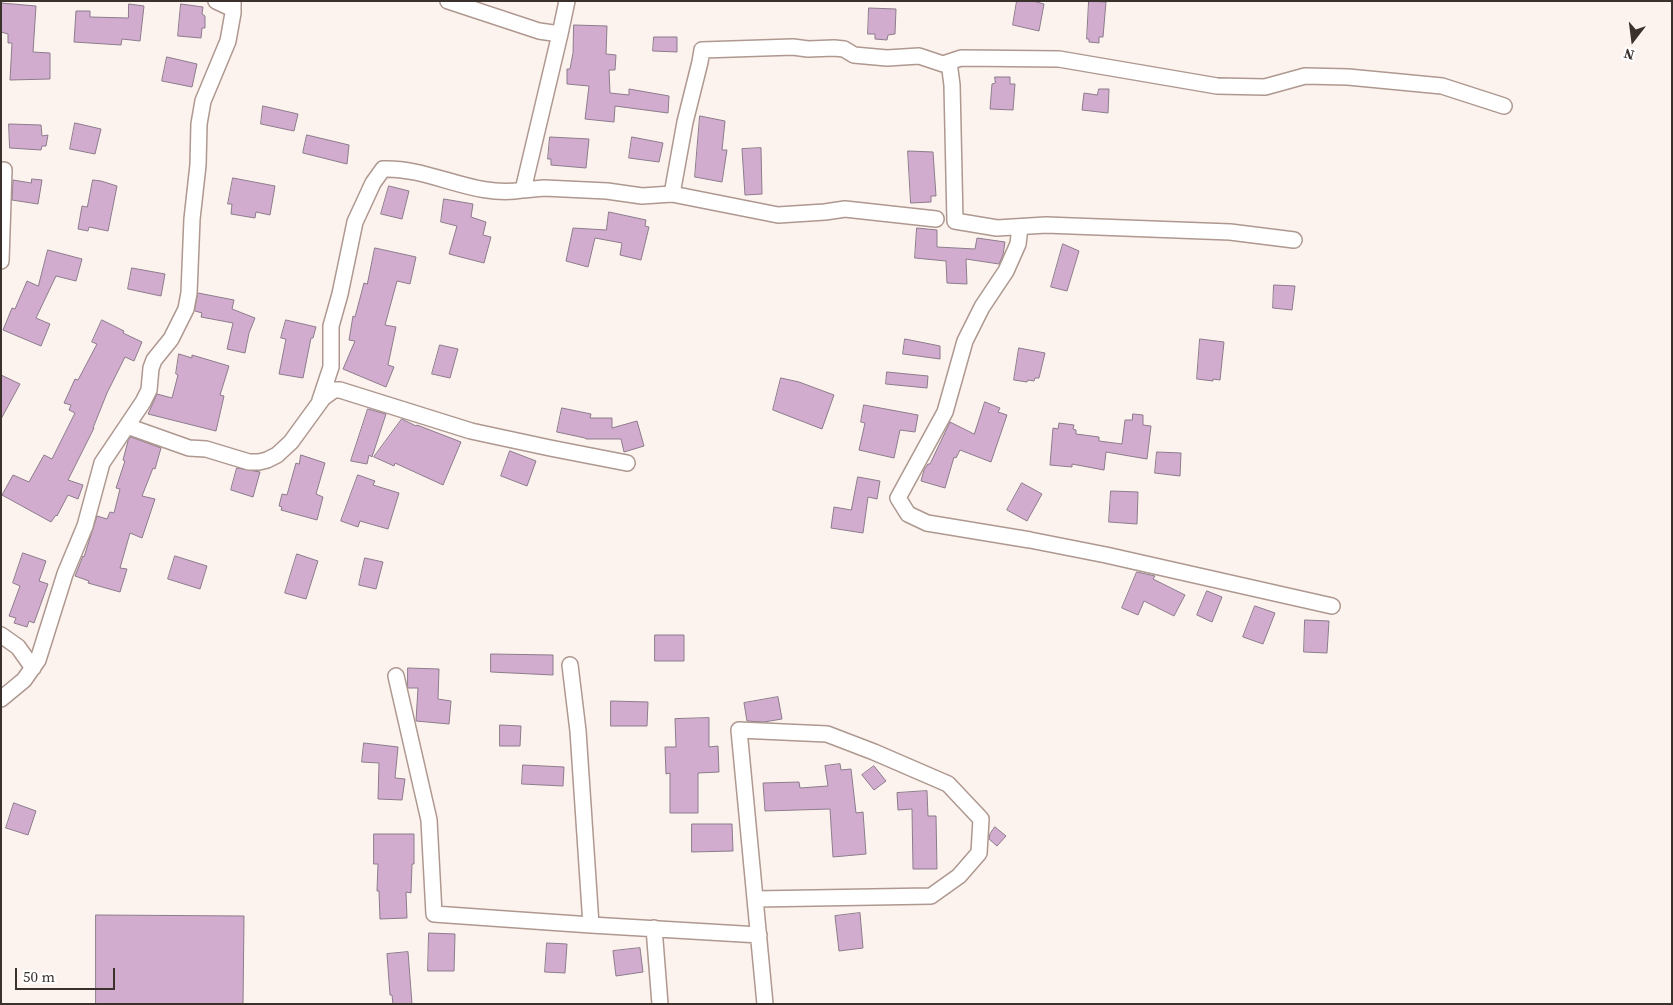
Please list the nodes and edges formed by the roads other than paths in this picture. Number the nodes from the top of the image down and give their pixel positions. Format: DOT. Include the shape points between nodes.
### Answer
graph roads {
  1 [pos="216,1"];
  2 [pos="448,1"];
  3 [pos="567,1"];
  4 [pos="233,5"];
  5 [pos="560,34"];
  6 [pos="949,62"];
  7 [pos="1504,106"];
  8 [pos="4,170"];
  9 [pos="523,190"];
  10 [pos="672,194"];
  11 [pos="936,219"];
  12 [pos="1020,226"];
  13 [pos="1294,240"];
  14 [pos="1,261"];
  15 [pos="318,406"];
  16 [pos="128,426"];
  17 [pos="627,463"];
  18 [pos="1332,606"];
  19 [pos="1,635"];
  20 [pos="570,665"];
  21 [pos="33,668"];
  22 [pos="396,676"];
  23 [pos="1,699"];
  24 [pos="756,899"];
  25 [pos="591,925"];
  26 [pos="654,928"];
  27 [pos="759,935"];
  28 [pos="660,1004"];
  29 [pos="765,1004"];
  1 -- 4 [label="street"];
  2 -- 5 [label="street" via="539,31"];
  3 -- 5 [label="street"];
  4 -- 16 [label="street" via="228,41 203,101 186,309 171,339 154,360 149,390"];
  5 -- 9 [label="street"];
  6 -- 7 [label="street" via="961,58 1059,59 1217,86 1265,87 1305,76 1348,77 1442,86"];
  6 -- 10 [label="street" via="943,64 919,56 886,58 854,55 834,48 702,50"];
  6 -- 12 [label="street" via="955,221 997,228"];
  8 -- 14 [label="street"];
  9 -- 10 [label="street" via="607,191 642,196"];
  9 -- 15 [label="street" via="486,190 400,168 383,169 372,183 355,222 330,326 331,367"];
  10 -- 11 [label="street" via="778,215 845,209"];
  12 -- 13 [label="street" via="1230,232"];
  12 -- 18 [label="street" via="1018,244 1006,271 982,307 965,341 945,412 898,498 908,514 927,524 1106,555"];
  15 -- 16 [label="street" via="292,442 277,455 259,462 189,448"];
  15 -- 17 [label="street" via="329,392 340,390 472,431"];
  16 -- 21 [label="street" via="102,463 85,526"];
  19 -- 21 [label="street" via="18,647"];
  20 -- 25 [label="street" via="578,731"];
  21 -- 23 [label="street"];
  22 -- 25 [label="street" via="429,820 434,914"];
  24 -- 24 [label="street" via="931,896 959,876 979,853 981,818 948,784 827,734 739,730"];
  24 -- 27 [label="street"];
  25 -- 26 [label="street"];
  26 -- 27 [label="street"];
  26 -- 28 [label="street"];
  27 -- 29 [label="street"];
}
